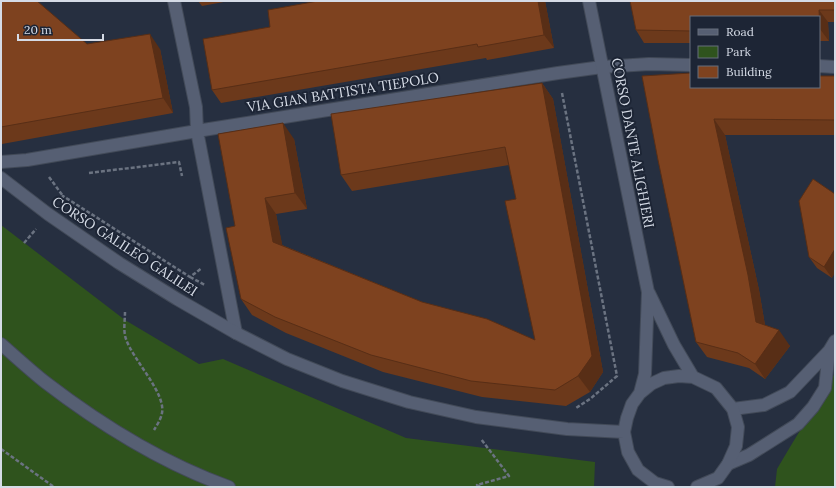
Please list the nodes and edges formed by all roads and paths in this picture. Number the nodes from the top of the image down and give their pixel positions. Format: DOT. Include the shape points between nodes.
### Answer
graph roads {
  1 [pos="174,1"];
  2 [pos="589,1"];
  3 [pos="690,65"];
  4 [pos="820,66"];
  5 [pos="602,67"];
  6 [pos="835,67"];
  7 [pos="558,73"];
  8 [pos="197,131"];
  9 [pos="1,162"];
  10 [pos="87,173"];
  11 [pos="56,176"];
  12 [pos="183,177"];
  13 [pos="1,178"];
  14 [pos="63,196"];
  15 [pos="48,214"];
  16 [pos="24,243"];
  17 [pos="203,268"];
  18 [pos="190,277"];
  19 [pos="648,292"];
  20 [pos="229,297"];
  21 [pos="125,312"];
  22 [pos="236,333"];
  23 [pos="1,344"];
  24 [pos="832,346"];
  25 [pos="693,377"];
  26 [pos="640,393"];
  27 [pos="733,409"];
  28 [pos="567,429"];
  29 [pos="153,431"];
  30 [pos="624,432"];
  31 [pos="481,439"];
  32 [pos="1,450"];
  33 [pos="728,464"];
  34 [pos="717,483"];
  35 [pos="655,485"];
  36 [pos="54,487"];
  37 [pos="229,487"];
  38 [pos="480,487"];
  39 [pos="668,487"];
  40 [pos="697,487"];
  1 -- 8 [label="street" via="196,107"];
  2 -- 5 [label="street, CORSO DANTE ALIGHIERI"];
  3 -- 5 [label="street, VIA GIAN BATTISTA TIEPOLO"];
  4 -- 6 [label="street"];
  5 -- 7 [label="street, VIA GIAN BATTISTA TIEPOLO"];
  5 -- 19 [label="street, CORSO DANTE ALIGHIERI"];
  7 -- 8 [label="street, VIA GIAN BATTISTA TIEPOLO"];
  7 -- 28 [label="path" via="617,376 577,408 568,408"];
  8 -- 9 [label="street, VIA GIAN BATTISTA TIEPOLO" via="27,160"];
  8 -- 20 [label="street"];
  10 -- 12 [label="path" via="179,162"];
  11 -- 14 [label="path" via="49,177"];
  13 -- 15 [label="street, CORSO GALILEO GALILEI"];
  14 -- 15 [label="path"];
  14 -- 18 [label="path"];
  15 -- 16 [label="path"];
  15 -- 22 [label="street, CORSO GALILEO GALILEI" via="119,263"];
  17 -- 18 [label="path"];
  18 -- 20 [label="path"];
  19 -- 25 [label="street, CORSO DANTE ALIGHIERI"];
  19 -- 26 [label="street, CORSO DANTE ALIGHIERI" via="645,374"];
  20 -- 22 [label="street"];
  21 -- 29 [label="path" via="127,342 154,385 162,407 162,414"];
  22 -- 28 [label="street, CORSO GALILEO GALILEI" via="287,359 342,382 409,402 476,417"];
  23 -- 37 [label="street" via="44,381 94,418 145,449"];
  24 -- 27 [label="street" via="790,392 764,405"];
  24 -- 33 [label="street" via="825,388 813,407 798,424 749,456"];
  25 -- 26 [label="street" via="664,378"];
  25 -- 27 [label="street" via="716,388"];
  26 -- 30 [label="street" via="626,418"];
  27 -- 33 [label="street" via="738,427 736,446"];
  28 -- 30 [label="street, CORSO GALILEO GALILEI"];
  30 -- 35 [label="street" via="628,452 638,470"];
  31 -- 38 [label="path" via="509,476 477,485"];
  32 -- 36 [label="path"];
  33 -- 34 [label="street"];
  34 -- 40 [label="street"];
  35 -- 39 [label="street"];
}
